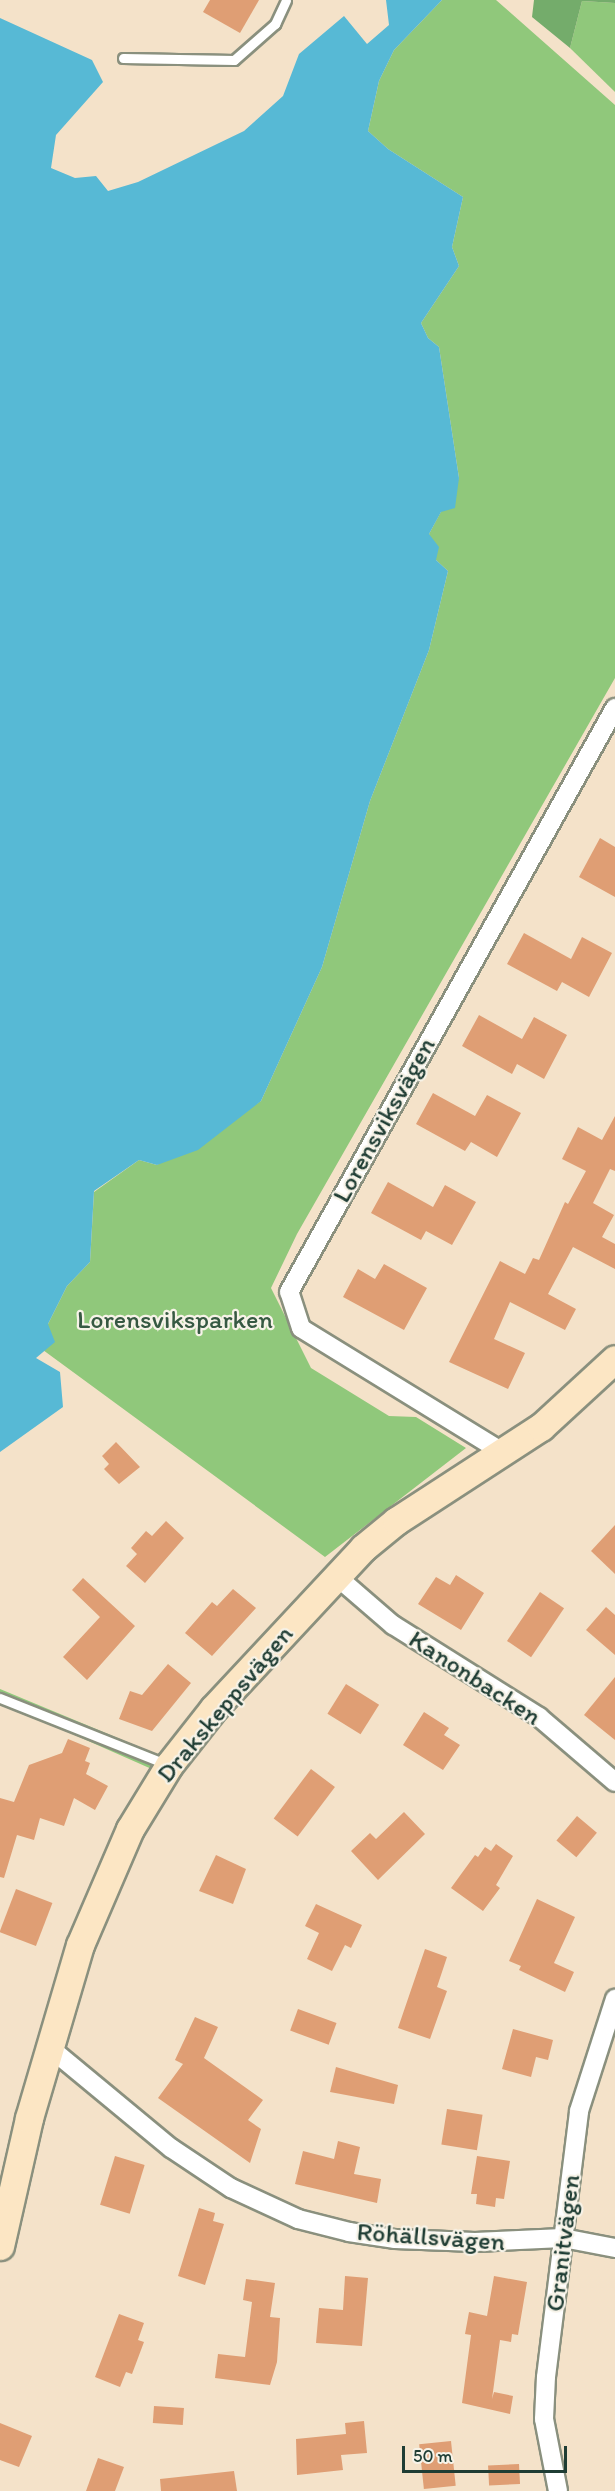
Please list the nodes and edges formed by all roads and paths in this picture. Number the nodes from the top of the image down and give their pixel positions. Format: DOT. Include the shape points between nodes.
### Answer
graph roads {
  1 [pos="286,0"];
  2 [pos="123,58"];
  3 [pos="615,708"];
  4 [pos="615,1359"];
  5 [pos="504,1453"];
  6 [pos="335,1575"];
  7 [pos="0,1698"];
  8 [pos="169,1765"];
  9 [pos="615,1782"];
  10 [pos="615,1999"];
  11 [pos="50,2048"];
  12 [pos="563,2238"];
  13 [pos="0,2246"];
  14 [pos="615,2248"];
  15 [pos="558,2491"];
  1 -- 2 [label="lane" via="275,24 234,60"];
  3 -- 5 [label="street, Lorensviksvägen" via="289,1292 301,1328"];
  4 -- 5 [label="street, Drakskeppsvägen" via="576,1398"];
  5 -- 6 [label="street, Drakskeppsvägen" via="396,1521"];
  6 -- 8 [label="street, Drakskeppsvägen" via="213,1709"];
  6 -- 9 [label="street, Kanonbacken" via="393,1625 539,1717"];
  7 -- 8 [label="lane"];
  8 -- 11 [label="street, Drakskeppsvägen" via="130,1829 105,1881 62,1999"];
  10 -- 12 [label="street, Granitvägen" via="579,2111"];
  11 -- 12 [label="street, Röhällsvägen" via="187,2159 231,2188 298,2219 395,2239 475,2242"];
  11 -- 13 [label="street, Drakskeppsvägen" via="29,2118"];
  12 -- 14 [label="street, Röhällsvägen"];
  12 -- 15 [label="street, Granitvägen" via="544,2419"];
}
